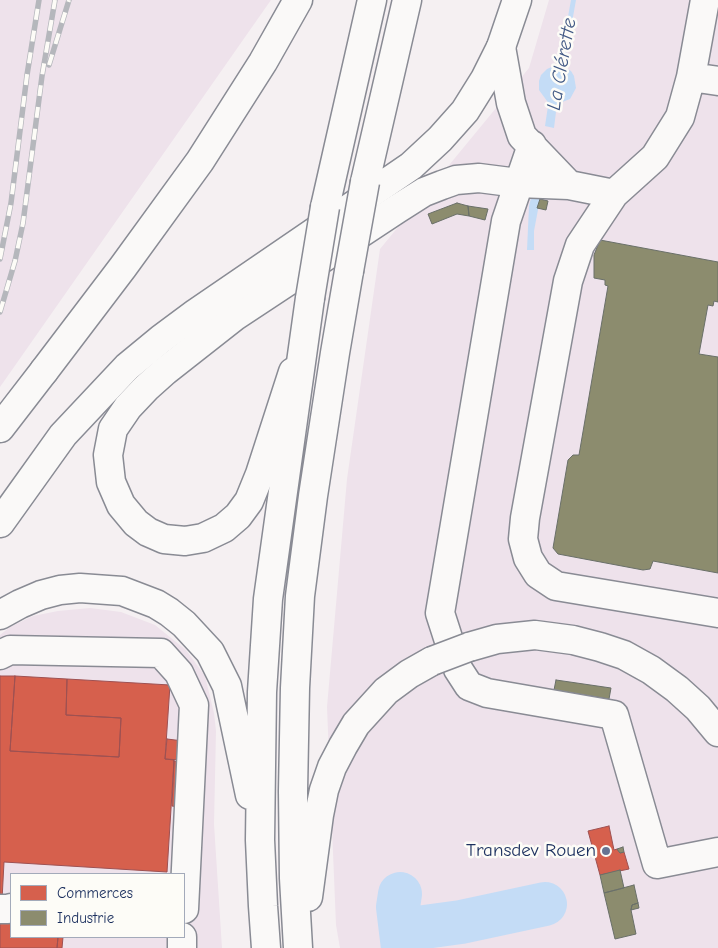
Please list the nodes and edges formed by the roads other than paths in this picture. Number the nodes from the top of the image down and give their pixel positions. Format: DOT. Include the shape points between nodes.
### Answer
graph roads {
  1 [pos="298,0"];
  2 [pos="372,0"];
  3 [pos="407,0"];
  4 [pos="518,0"];
  5 [pos="705,0"];
  6 [pos="501,47"];
  7 [pos="691,77"];
  8 [pos="718,81"];
  9 [pos="532,145"];
  10 [pos="518,183"];
  11 [pos="569,185"];
  12 [pos="614,194"];
  13 [pos="303,342"];
  14 [pos="0,428"];
  15 [pos="0,523"];
  16 [pos="718,613"];
  17 [pos="0,615"];
  18 [pos="0,655"];
  19 [pos="718,732"];
  20 [pos="260,840"];
  21 [pos="718,852"];
  22 [pos="185,889"];
  23 [pos="266,948"];
  24 [pos="299,948"];
  1 -- 14 [label="main road" via="200,161"];
  2 -- 13 [label="main road, bridge" via="325,207"];
  3 -- 24 [label="main road, bridge" via="349,271 300,596 293,791"];
  4 -- 6 [label="main road"];
  5 -- 7 [label="main road"];
  6 -- 9 [label="main road" via="511,103 522,136"];
  6 -- 15 [label="main road" via="465,111 411,166 196,313 128,367 63,435"];
  7 -- 8 [label="main road"];
  7 -- 12 [label="main road" via="680,118 655,157"];
  9 -- 10 [label="main road"];
  9 -- 11 [label="main road"];
  10 -- 11 [label="main road"];
  10 -- 13 [label="main road" via="479,178 456,180 424,192 235,316 146,388 114,429 108,455 111,482 121,506 136,523 164,539 186,541 203,538 224,528 238,516 250,501"];
  10 -- 21 [label="main road" via="506,221 440,613 447,640 458,669 469,686 487,693 614,715 657,864"];
  11 -- 12 [label="main road"];
  12 -- 16 [label="main road" via="580,245 568,281 525,518 523,539 526,552 538,574 556,586"];
  13 -- 20 [label="main road" via="268,599 262,692"];
  17 -- 20 [label="main road" via="41,595 80,588 122,591 162,608 184,624 210,652 227,686"];
  18 -- 22 [label="main road" via="10,650 160,653 179,673 194,705"];
  19 -- 24 [label="main road, bridge" via="698,708 651,670 624,655 573,640 536,635 497,639 432,661 394,686 369,708 356,724 332,767 319,815"];
  20 -- 23 [label="main road"];
}
